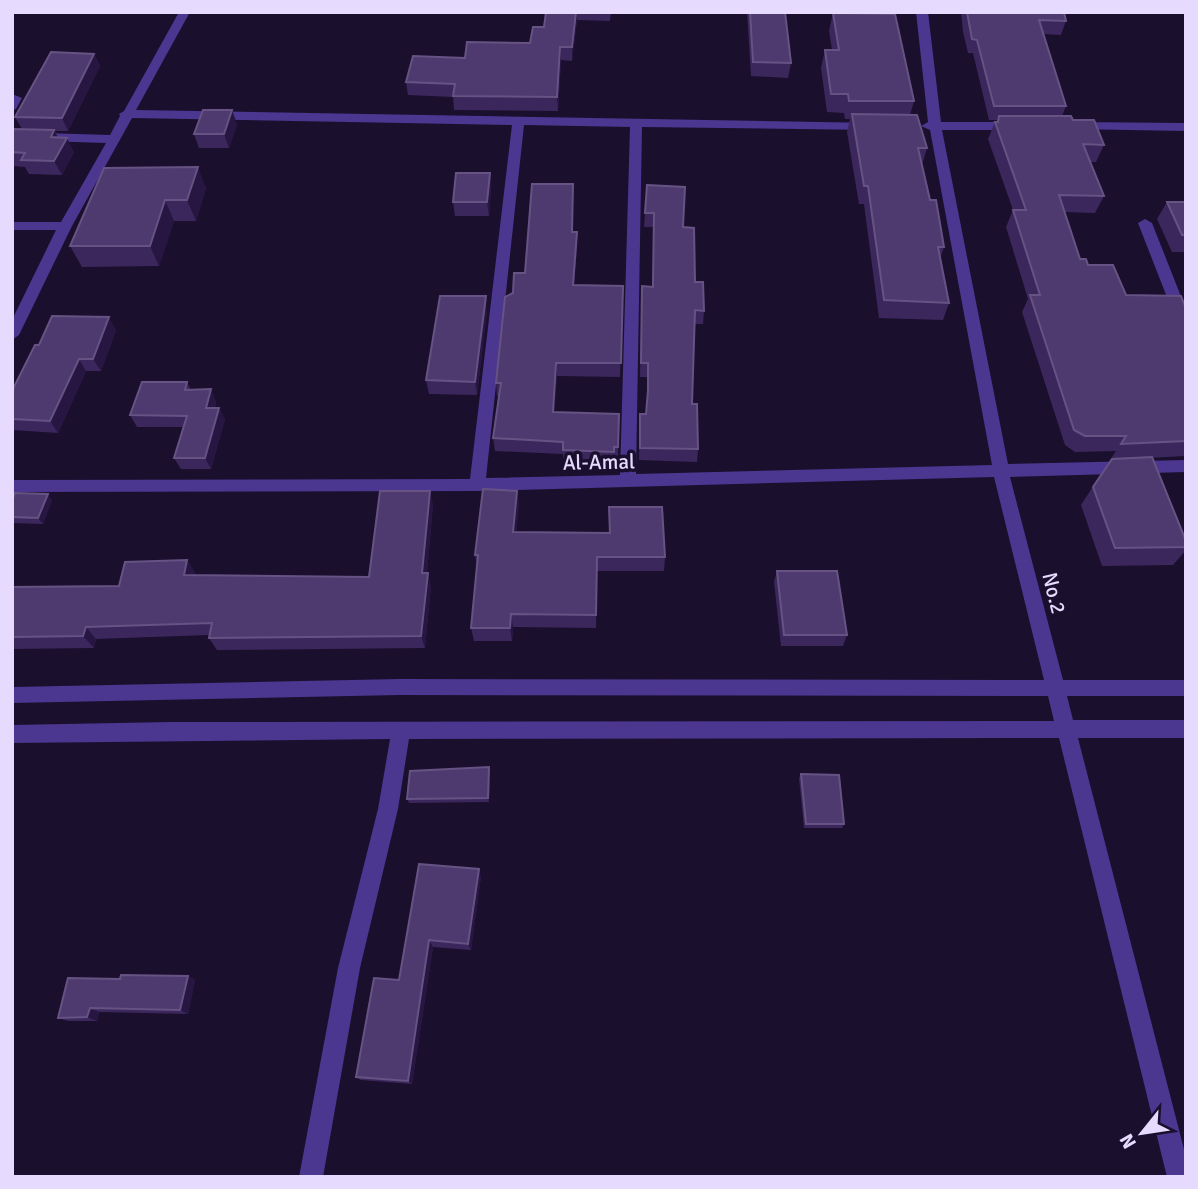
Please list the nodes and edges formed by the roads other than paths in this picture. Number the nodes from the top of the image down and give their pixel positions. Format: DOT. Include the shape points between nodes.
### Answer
graph roads {
  1 [pos="185,12"];
  2 [pos="922,12"];
  3 [pos="12,98"];
  4 [pos="12,106"];
  5 [pos="125,114"];
  6 [pos="518,122"];
  7 [pos="636,125"];
  8 [pos="881,126"];
  9 [pos="908,126"];
  10 [pos="935,126"];
  11 [pos="1031,126"];
  12 [pos="1058,126"];
  13 [pos="1186,127"];
  14 [pos="12,136"];
  15 [pos="112,139"];
  16 [pos="1145,223"];
  17 [pos="12,226"];
  18 [pos="65,226"];
  19 [pos="1186,328"];
  20 [pos="12,335"];
  21 [pos="1186,466"];
  22 [pos="1001,472"];
  23 [pos="628,482"];
  24 [pos="477,485"];
  25 [pos="12,486"];
  26 [pos="1053,687"];
  27 [pos="1186,688"];
  28 [pos="12,695"];
  29 [pos="1186,729"];
  30 [pos="1066,730"];
  31 [pos="401,732"];
  32 [pos="12,734"];
  33 [pos="311,1177"];
  34 [pos="1180,1177"];
  1 -- 5 [label="street"];
  2 -- 10 [label="street, No.2"];
  3 -- 4 [label="street" via="16,98"];
  5 -- 6 [label="street"];
  5 -- 15 [label="street"];
  6 -- 7 [label="street"];
  6 -- 24 [label="street"];
  7 -- 8 [label="street"];
  7 -- 23 [label="street"];
  9 -- 10 [label="street"];
  10 -- 11 [label="street"];
  10 -- 22 [label="street, No.2"];
  12 -- 13 [label="street"];
  14 -- 15 [label="street"];
  15 -- 18 [label="street"];
  16 -- 19 [label="street"];
  17 -- 18 [label="street"];
  18 -- 20 [label="street"];
  21 -- 22 [label="street, Al-Amal"];
  22 -- 23 [label="street, Al-Amal"];
  22 -- 26 [label="street, No.2"];
  23 -- 24 [label="street, Al-Amal"];
  24 -- 25 [label="street, Al-Amal"];
  26 -- 27 [label="street"];
  26 -- 28 [label="street" via="399,687"];
  26 -- 30 [label="street, No.2"];
  29 -- 30 [label="street"];
  30 -- 31 [label="street"];
  30 -- 34 [label="street, No.2"];
  31 -- 32 [label="street"];
  31 -- 33 [label="street" via="388,809 349,968"];
}
